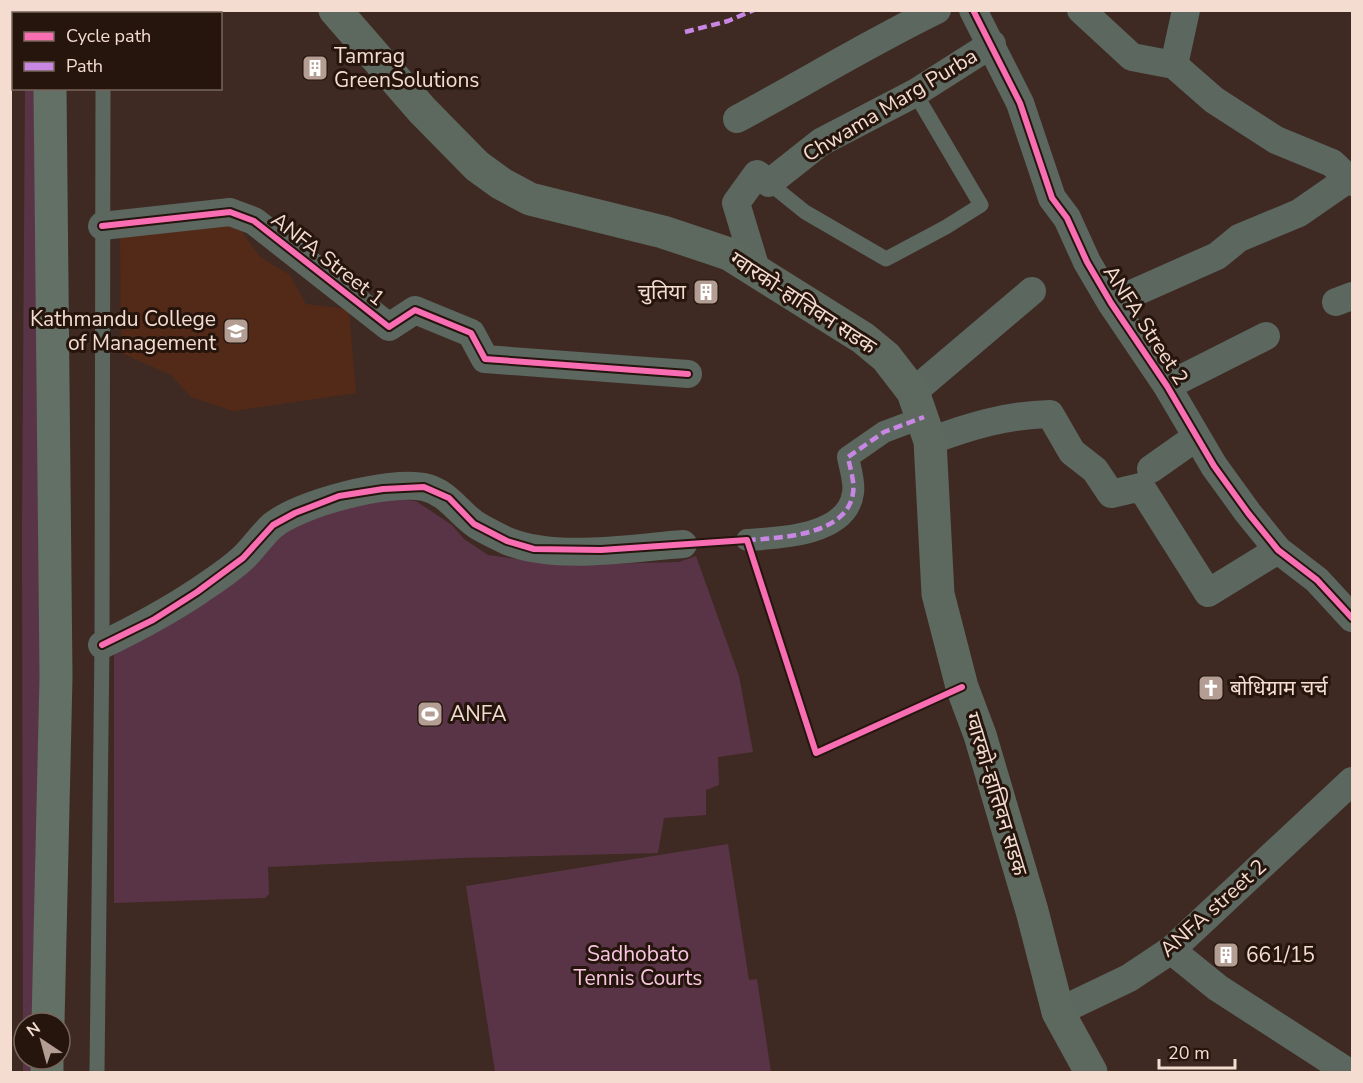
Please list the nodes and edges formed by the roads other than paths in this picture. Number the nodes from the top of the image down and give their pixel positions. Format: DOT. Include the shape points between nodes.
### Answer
graph roads {
  1 [pos="335,10"];
  2 [pos="937,10"];
  3 [pos="973,10"];
  4 [pos="1081,10"];
  5 [pos="1186,10"];
  6 [pos="992,44"];
  7 [pos="1174,65"];
  8 [pos="50,90"];
  9 [pos="103,90"];
  10 [pos="915,93"];
  11 [pos="737,119"];
  12 [pos="1350,181"];
  13 [pos="769,183"];
  14 [pos="102,226"];
  15 [pos="756,269"];
  16 [pos="1032,291"];
  17 [pos="1111,303"];
  18 [pos="1266,336"];
  19 [pos="688,374"];
  20 [pos="1167,386"];
  21 [pos="922,417"];
  22 [pos="1195,438"];
  23 [pos="1152,469"];
  24 [pos="747,540"];
  25 [pos="683,544"];
  26 [pos="1278,550"];
  27 [pos="1353,618"];
  28 [pos="102,645"];
  29 [pos="1353,781"];
  30 [pos="1172,950"];
  31 [pos="48,1011"];
  32 [pos="1058,1012"];
  33 [pos="97,1072"];
  34 [pos="1091,1072"];
  35 [pos="1348,1072"];
  1 -- 15 [label="main road, ग्वारको-हात्तिवन सडक" via="422,110 477,166 502,184 549,205 699,243"];
  2 -- 11 [label="street" via="881,37"];
  3 -- 6 [label="street, ANFA Street 2"];
  4 -- 7 [label="street" via="1132,57"];
  5 -- 7 [label="street"];
  6 -- 10 [label="street, Chwama Marg Purba"];
  6 -- 17 [label="street, ANFA Street 2" via="1020,103 1052,198 1067,218"];
  7 -- 12 [label="street" via="1214,100 1276,140 1332,163"];
  8 -- 31 [label="main road" via="56,677"];
  9 -- 14 [label="lane"];
  10 -- 13 [label="street, Chwama Marg Purba" via="820,142"];
  10 -- 13 [label="lane" via="981,205 946,227 886,258 805,212"];
  12 -- 17 [label="street" via="1299,213 1239,238 1216,256"];
  13 -- 15 [label="street" via="757,174 736,203"];
  14 -- 19 [label="street, ANFA Street 1" via="230,212 254,221 389,327 415,310 471,333 485,359"];
  14 -- 28 [label="lane"];
  15 -- 21 [label="main road, ग्वारको-हात्तिवन सडक" via="886,357"];
  16 -- 21 [label="street"];
  17 -- 20 [label="street, ANFA Street 2"];
  18 -- 20 [label="street"];
  20 -- 22 [label="street, ANFA Street 2"];
  21 -- 24 [label="street" via="884,432 848,457 854,493 849,506 824,530"];
  21 -- 26 [label="street" via="973,425 1016,415 1050,414 1072,452 1095,470 1110,494 1141,487 1208,593"];
  21 -- 32 [label="main road, ग्वारको-हात्तिवन सडक" via="938,594"];
  22 -- 23 [label="street"];
  22 -- 26 [label="street, ANFA Street 2"];
  25 -- 28 [label="street" via="601,550 534,549 474,524 450,498 424,487 350,494 273,525 243,558 197,592 153,620"];
  26 -- 27 [label="street, ANFA Street 2" via="1317,580"];
  28 -- 33 [label="lane"];
  29 -- 30 [label="street, ANFA street 2"];
  30 -- 32 [label="street, ANFA street 2" via="1129,978"];
  30 -- 35 [label="street" via="1218,988"];
  32 -- 34 [label="main road, ग्वारको-हात्तिवन सडक"];
}
